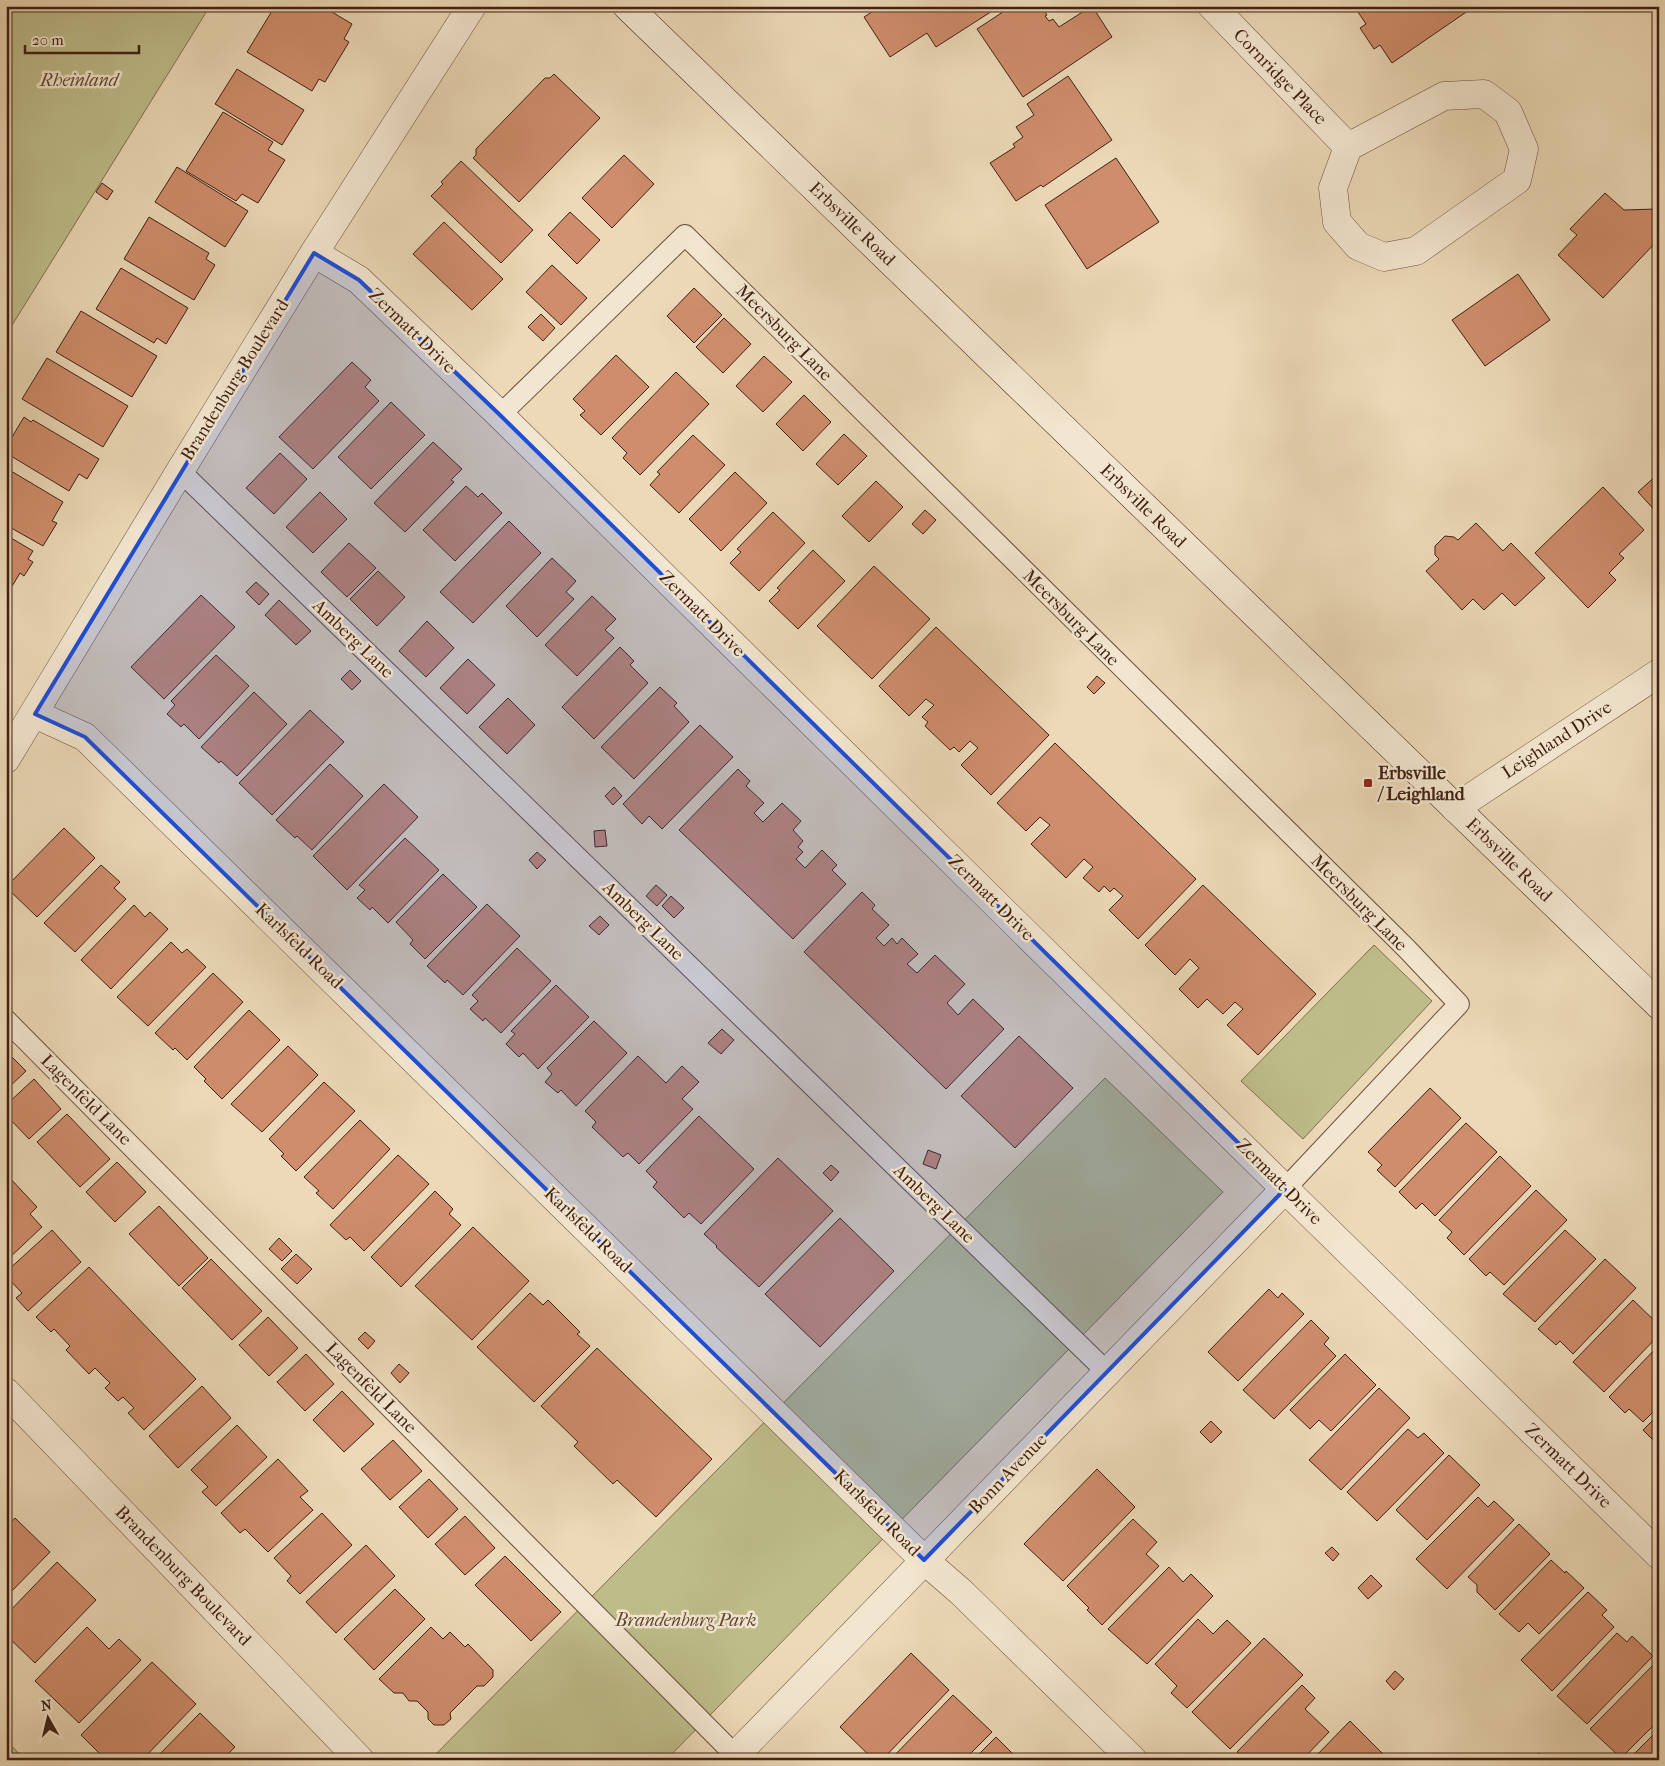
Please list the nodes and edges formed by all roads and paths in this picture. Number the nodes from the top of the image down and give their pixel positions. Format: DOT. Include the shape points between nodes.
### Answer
graph roads {
  1 [pos="472,6"];
  2 [pos="627,6"];
  3 [pos="1212,6"];
  4 [pos="1348,147"];
  5 [pos="314,253"];
  6 [pos="500,415"];
  7 [pos="180,471"];
  8 [pos="1659,673"];
  9 [pos="35,714"];
  10 [pos="6,759"];
  11 [pos="1455,808"];
  12 [pos="1659,1005"];
  13 [pos="6,1020"];
  14 [pos="1285,1189"];
  15 [pos="1107,1372"];
  16 [pos="6,1392"];
  17 [pos="1659,1555"];
  18 [pos="924,1560"];
  19 [pos="733,1758"];
  20 [pos="360,1760"];
  21 [pos="1133,1760"];
  1 -- 5 [label="street, Brandenburg Boulevard"];
  2 -- 11 [label="street, Erbsville Road"];
  3 -- 4 [label="street, Cornridge Place"];
  4 -- 4 [label="street" via="1334,188 1337,222 1358,246 1384,257 1416,251 1517,180 1524,149 1508,112 1484,94 1444,96"];
  5 -- 6 [label="street, Zermatt Drive" via="358,280"];
  5 -- 7 [label="street, Brandenburg Boulevard"];
  6 -- 14 [label="street, Zermatt Drive"];
  6 -- 14 [label="lane, Meersburg Lane" via="685,235 1459,1004"];
  7 -- 9 [label="street, Brandenburg Boulevard"];
  7 -- 15 [label="lane, Amberg Lane"];
  8 -- 11 [label="street, Leighland Drive"];
  9 -- 10 [label="street, Brandenburg Boulevard"];
  9 -- 18 [label="street, Karlsfeld Road" via="85,737"];
  11 -- 12 [label="street, Erbsville Road"];
  13 -- 19 [label="lane, Lagenfeld Lane"];
  14 -- 15 [label="street, Bonn Avenue"];
  14 -- 17 [label="street, Zermatt Drive"];
  15 -- 18 [label="street, Bonn Avenue"];
  16 -- 20 [label="street, Brandenburg Boulevard"];
  18 -- 19 [label="street, Bonn Avenue"];
  18 -- 21 [label="street, Karlsfeld Road"];
}
